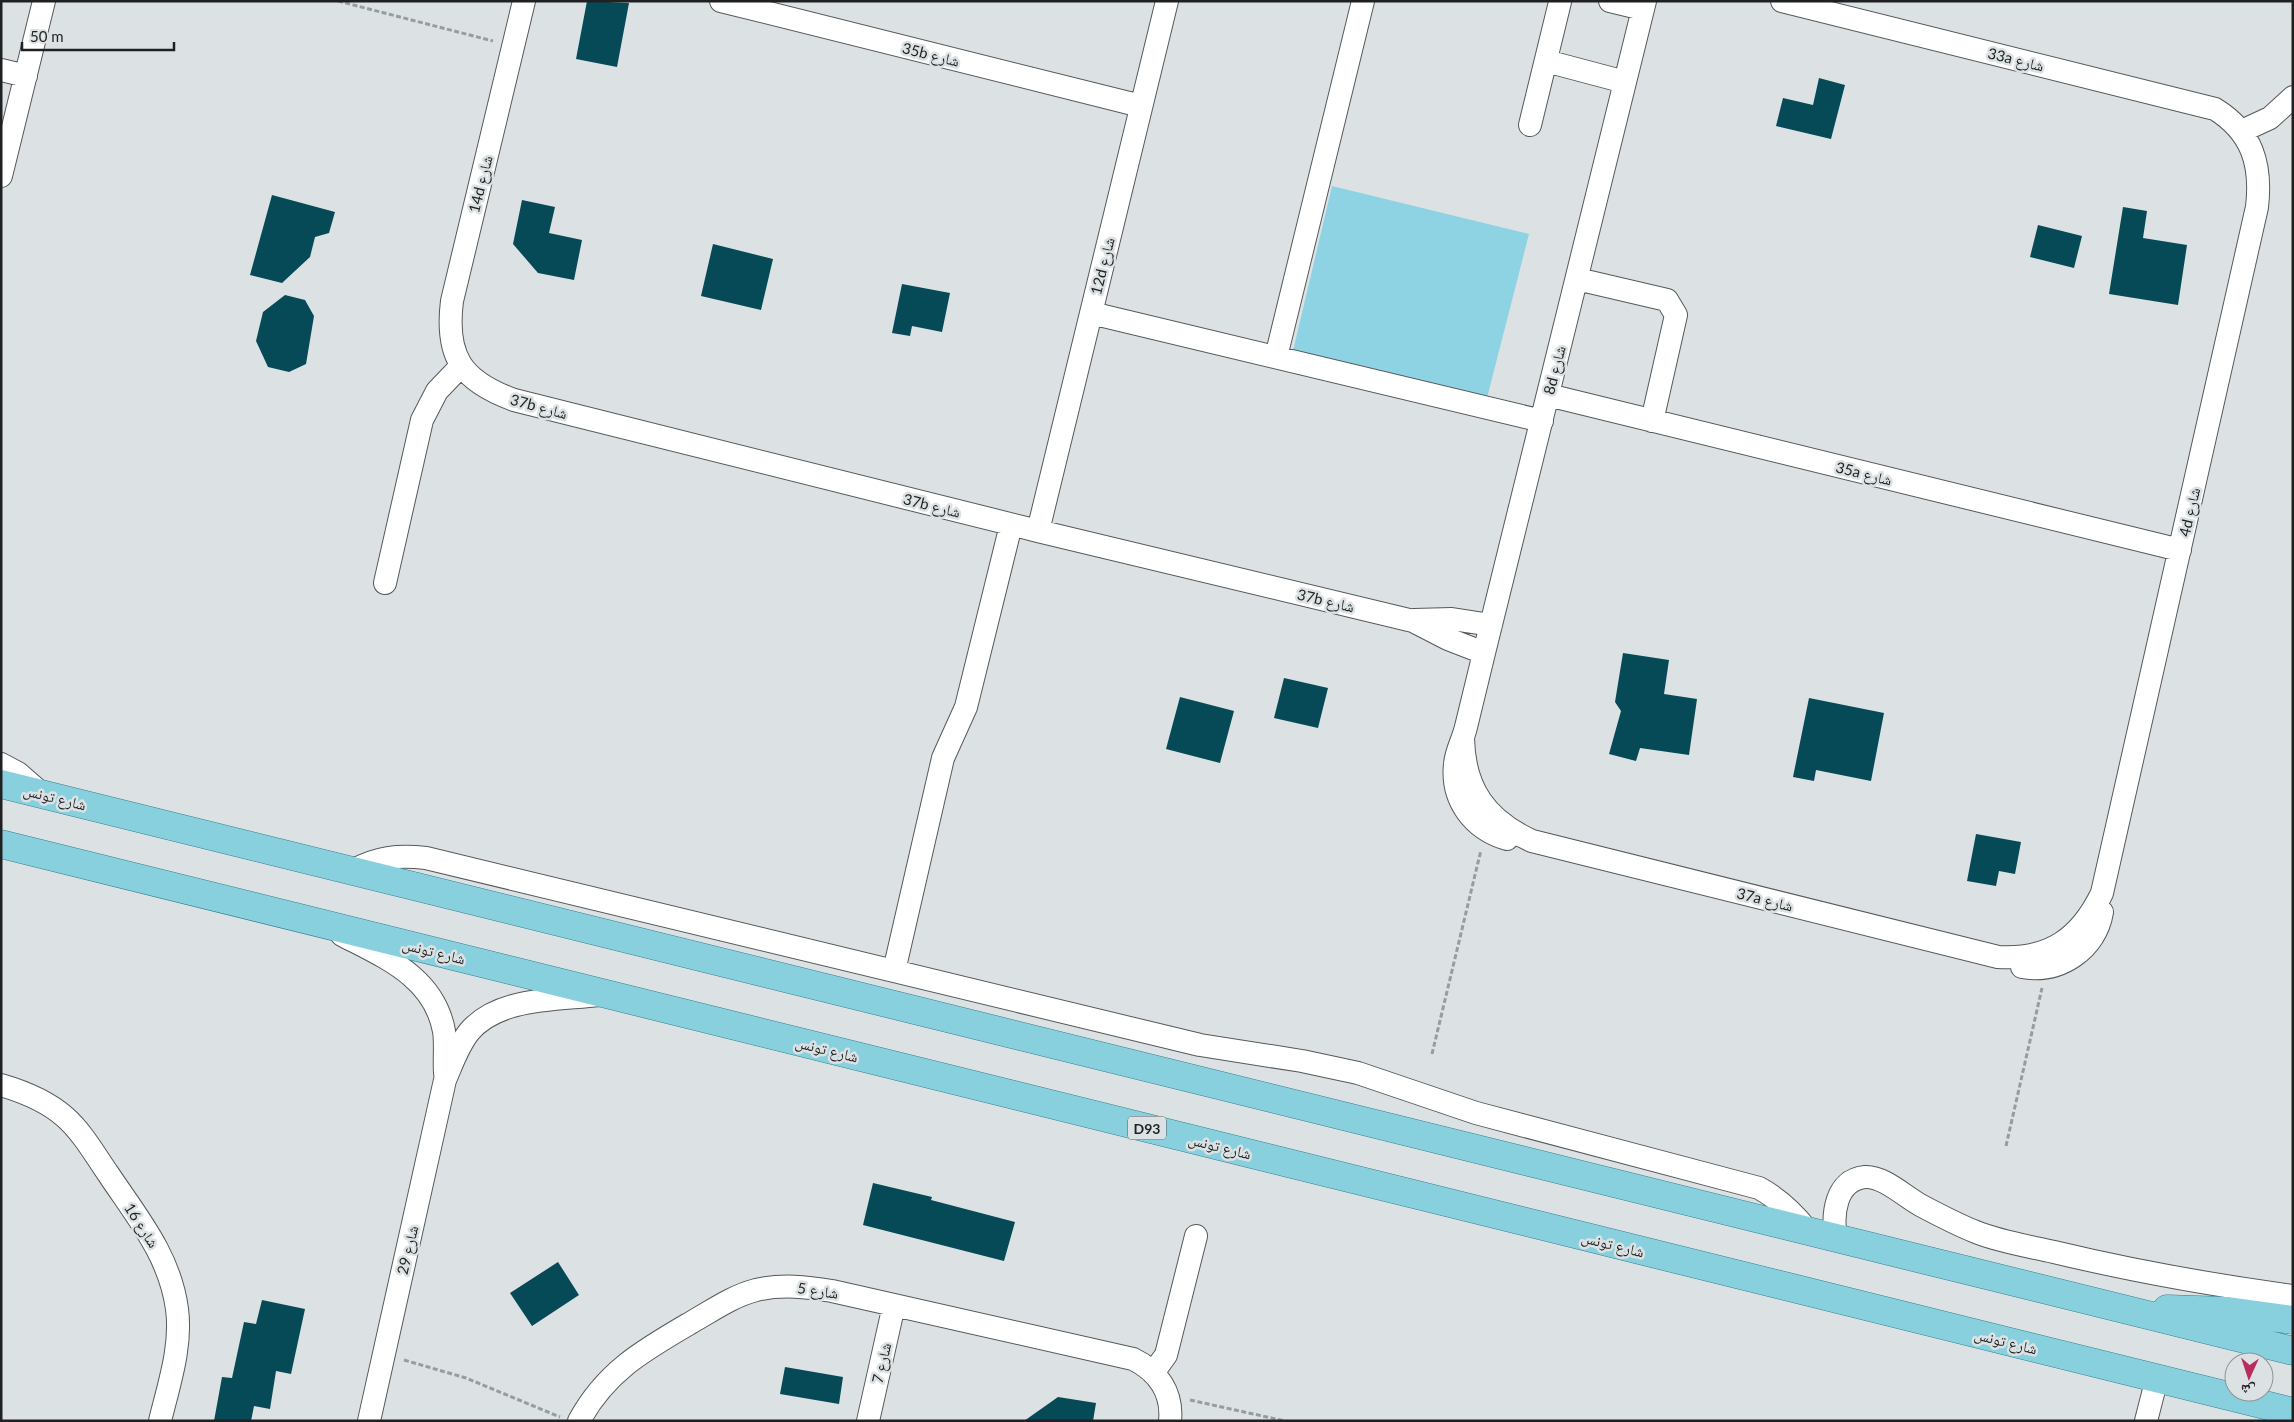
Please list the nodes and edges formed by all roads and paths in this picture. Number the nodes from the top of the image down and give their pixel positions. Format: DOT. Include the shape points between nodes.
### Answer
graph roads {
  1 [pos="44,1"];
  2 [pos="338,1"];
  3 [pos="524,1"];
  4 [pos="721,1"];
  5 [pos="1167,1"];
  6 [pos="1363,1"];
  7 [pos="1610,1"];
  8 [pos="1782,1"];
  9 [pos="1560,2"];
  10 [pos="1644,5"];
  11 [pos="514,46"];
  12 [pos="1546,61"];
  13 [pos="1,70"];
  14 [pos="26,76"];
  15 [pos="1625,82"];
  16 [pos="2293,96"];
  17 [pos="1141,106"];
  18 [pos="1530,125"];
  19 [pos="2242,131"];
  20 [pos="1,176"];
  21 [pos="1577,279"];
  22 [pos="1091,313"];
  23 [pos="1276,357"];
  24 [pos="460,367"];
  25 [pos="1548,395"];
  26 [pos="1542,421"];
  27 [pos="1652,421"];
  28 [pos="1010,525"];
  29 [pos="1038,531"];
  30 [pos="2180,550"];
  31 [pos="385,583"];
  32 [pos="1413,620"];
  33 [pos="1491,625"];
  34 [pos="1484,653"];
  35 [pos="1,764"];
  36 [pos="1,784"];
  37 [pos="42,794"];
  38 [pos="1474,807"];
  39 [pos="1486,830"];
  40 [pos="1532,840"];
  41 [pos="1,844"];
  42 [pos="352,871"];
  43 [pos="317,922"];
  44 [pos="2069,949"];
  45 [pos="1998,957"];
  46 [pos="2047,967"];
  47 [pos="894,971"];
  48 [pos="607,994"];
  49 [pos="1432,1054"];
  50 [pos="444,1080"];
  51 [pos="1,1085"];
  52 [pos="2006,1146"];
  53 [pos="1807,1230"];
  54 [pos="1196,1236"];
  55 [pos="1836,1238"];
  56 [pos="2293,1296"];
  57 [pos="894,1305"];
  58 [pos="2132,1311"];
  59 [pos="2293,1320"];
  60 [pos="2293,1351"];
  61 [pos="1098,1353"];
  62 [pos="384,1354"];
  63 [pos="1153,1372"];
  64 [pos="2157,1378"];
  65 [pos="1168,1396"];
  66 [pos="2293,1412"];
  67 [pos="160,1421"];
  68 [pos="369,1421"];
  69 [pos="566,1421"];
  70 [pos="579,1421"];
  71 [pos="868,1421"];
  72 [pos="1158,1421"];
  73 [pos="1170,1421"];
  74 [pos="1285,1421"];
  75 [pos="2146,1421"];
  1 -- 14 [label="street"];
  2 -- 11 [label="path"];
  3 -- 11 [label="street, 14d شارع"];
  4 -- 17 [label="street, 35b شارع"];
  5 -- 17 [label="street, 12d شارع"];
  6 -- 23 [label="street"];
  7 -- 10 [label="street"];
  8 -- 19 [label="street, 33a شارع" via="2198,103 2215,109"];
  9 -- 12 [label="street"];
  10 -- 15 [label="street, 8d شارع"];
  11 -- 24 [label="street, 14d شارع" via="452,301 450,335"];
  12 -- 15 [label="street"];
  12 -- 18 [label="street"];
  13 -- 14 [label="street"];
  14 -- 20 [label="street"];
  15 -- 21 [label="street, 8d شارع"];
  16 -- 19 [label="street" via="2270,118"];
  17 -- 22 [label="street, 12d شارع"];
  19 -- 30 [label="street, 4d شارع" via="2257,168 2257,207"];
  21 -- 25 [label="street, 8d شارع"];
  21 -- 27 [label="street" via="1667,300 1676,314"];
  22 -- 23 [label="street"];
  22 -- 29 [label="street, 12d شارع"];
  23 -- 26 [label="street"];
  24 -- 28 [label="street, 37b شارع" via="485,387 514,400"];
  24 -- 31 [label="street" via="436,391 422,420"];
  25 -- 26 [label="street, 8d شارع"];
  25 -- 27 [label="street, 35a شارع"];
  26 -- 33 [label="street, 8d شارع"];
  27 -- 30 [label="street, 35a شارع"];
  28 -- 29 [label="street, 37b شارع"];
  28 -- 47 [label="street" via="966,707 944,758"];
  29 -- 32 [label="street, 37b شارع"];
  30 -- 44 [label="street, 4d شارع" via="2102,894 2102,914 2089,942"];
  32 -- 33 [label="street, 37b شارع" via="1452,619"];
  32 -- 34 [label="street, 37b شارع"];
  33 -- 34 [label="street, 8d شارع"];
  34 -- 38 [label="street, 8d شارع" via="1463,738"];
  35 -- 37 [label="street" via="18,773"];
  36 -- 37 [label="main road, شارع تونس"];
  37 -- 42 [label="main road, شارع تونس"];
  38 -- 39 [label="street, 37a شارع"];
  38 -- 40 [label="street, 37a شارع"];
  39 -- 40 [label="street, 37a شارع" via="1508,839"];
  39 -- 49 [label="path"];
  40 -- 45 [label="street, 37a شارع"];
  41 -- 43 [label="main road, شارع تونس / D93"];
  42 -- 47 [label="street" via="380,858 426,858"];
  42 -- 53 [label="main road, شارع تونس"];
  43 -- 48 [label="main road, شارع تونس / D93"];
  43 -- 50 [label="street, شارع 29" via="395,963 422,985 442,1021"];
  44 -- 45 [label="street, 37a شارع" via="2026,957"];
  44 -- 46 [label="street, 37a شارع"];
  45 -- 46 [label="street, 37a شارع" via="2017,966"];
  46 -- 52 [label="path"];
  47 -- 53 [label="street" via="1200,1045 1358,1073 1476,1113 1759,1188 1794,1213"];
  48 -- 50 [label="street, شارع 29" via="512,1006 490,1015 470,1031"];
  48 -- 64 [label="main road, شارع تونس / D93"];
  50 -- 62 [label="street, شارع 29"];
  51 -- 67 [label="street, شارع 16" via="42,1101 78,1129 158,1248 174,1289 178,1326"];
  53 -- 55 [label="main road, شارع تونس"];
  54 -- 63 [label="street" via="1166,1354 1159,1368"];
  55 -- 56 [label="street" via="1834,1218 1843,1190 1857,1179 1875,1178 1940,1215 1995,1238 2168,1277"];
  55 -- 58 [label="main road, شارع تونس"];
  57 -- 61 [label="street, شارع 5"];
  57 -- 70 [label="street, شارع 5" via="792,1286 742,1295 655,1344 620,1368 604,1384"];
  57 -- 71 [label="street, شارع 7"];
  58 -- 59 [label="main road" via="2195,1309"];
  58 -- 60 [label="main road, شارع تونس"];
  61 -- 63 [label="street, شارع 5" via="1133,1359"];
  61 -- 72 [label="street, شارع 5" via="1144,1382 1156,1403"];
  62 -- 68 [label="street, شارع 29"];
  62 -- 69 [label="path" via="466,1378 552,1412"];
  63 -- 65 [label="street, شارع 5"];
  64 -- 66 [label="main road, شارع تونس / D93"];
  64 -- 75 [label="street"];
  65 -- 73 [label="street, شارع 5"];
  65 -- 74 [label="path"];
}
